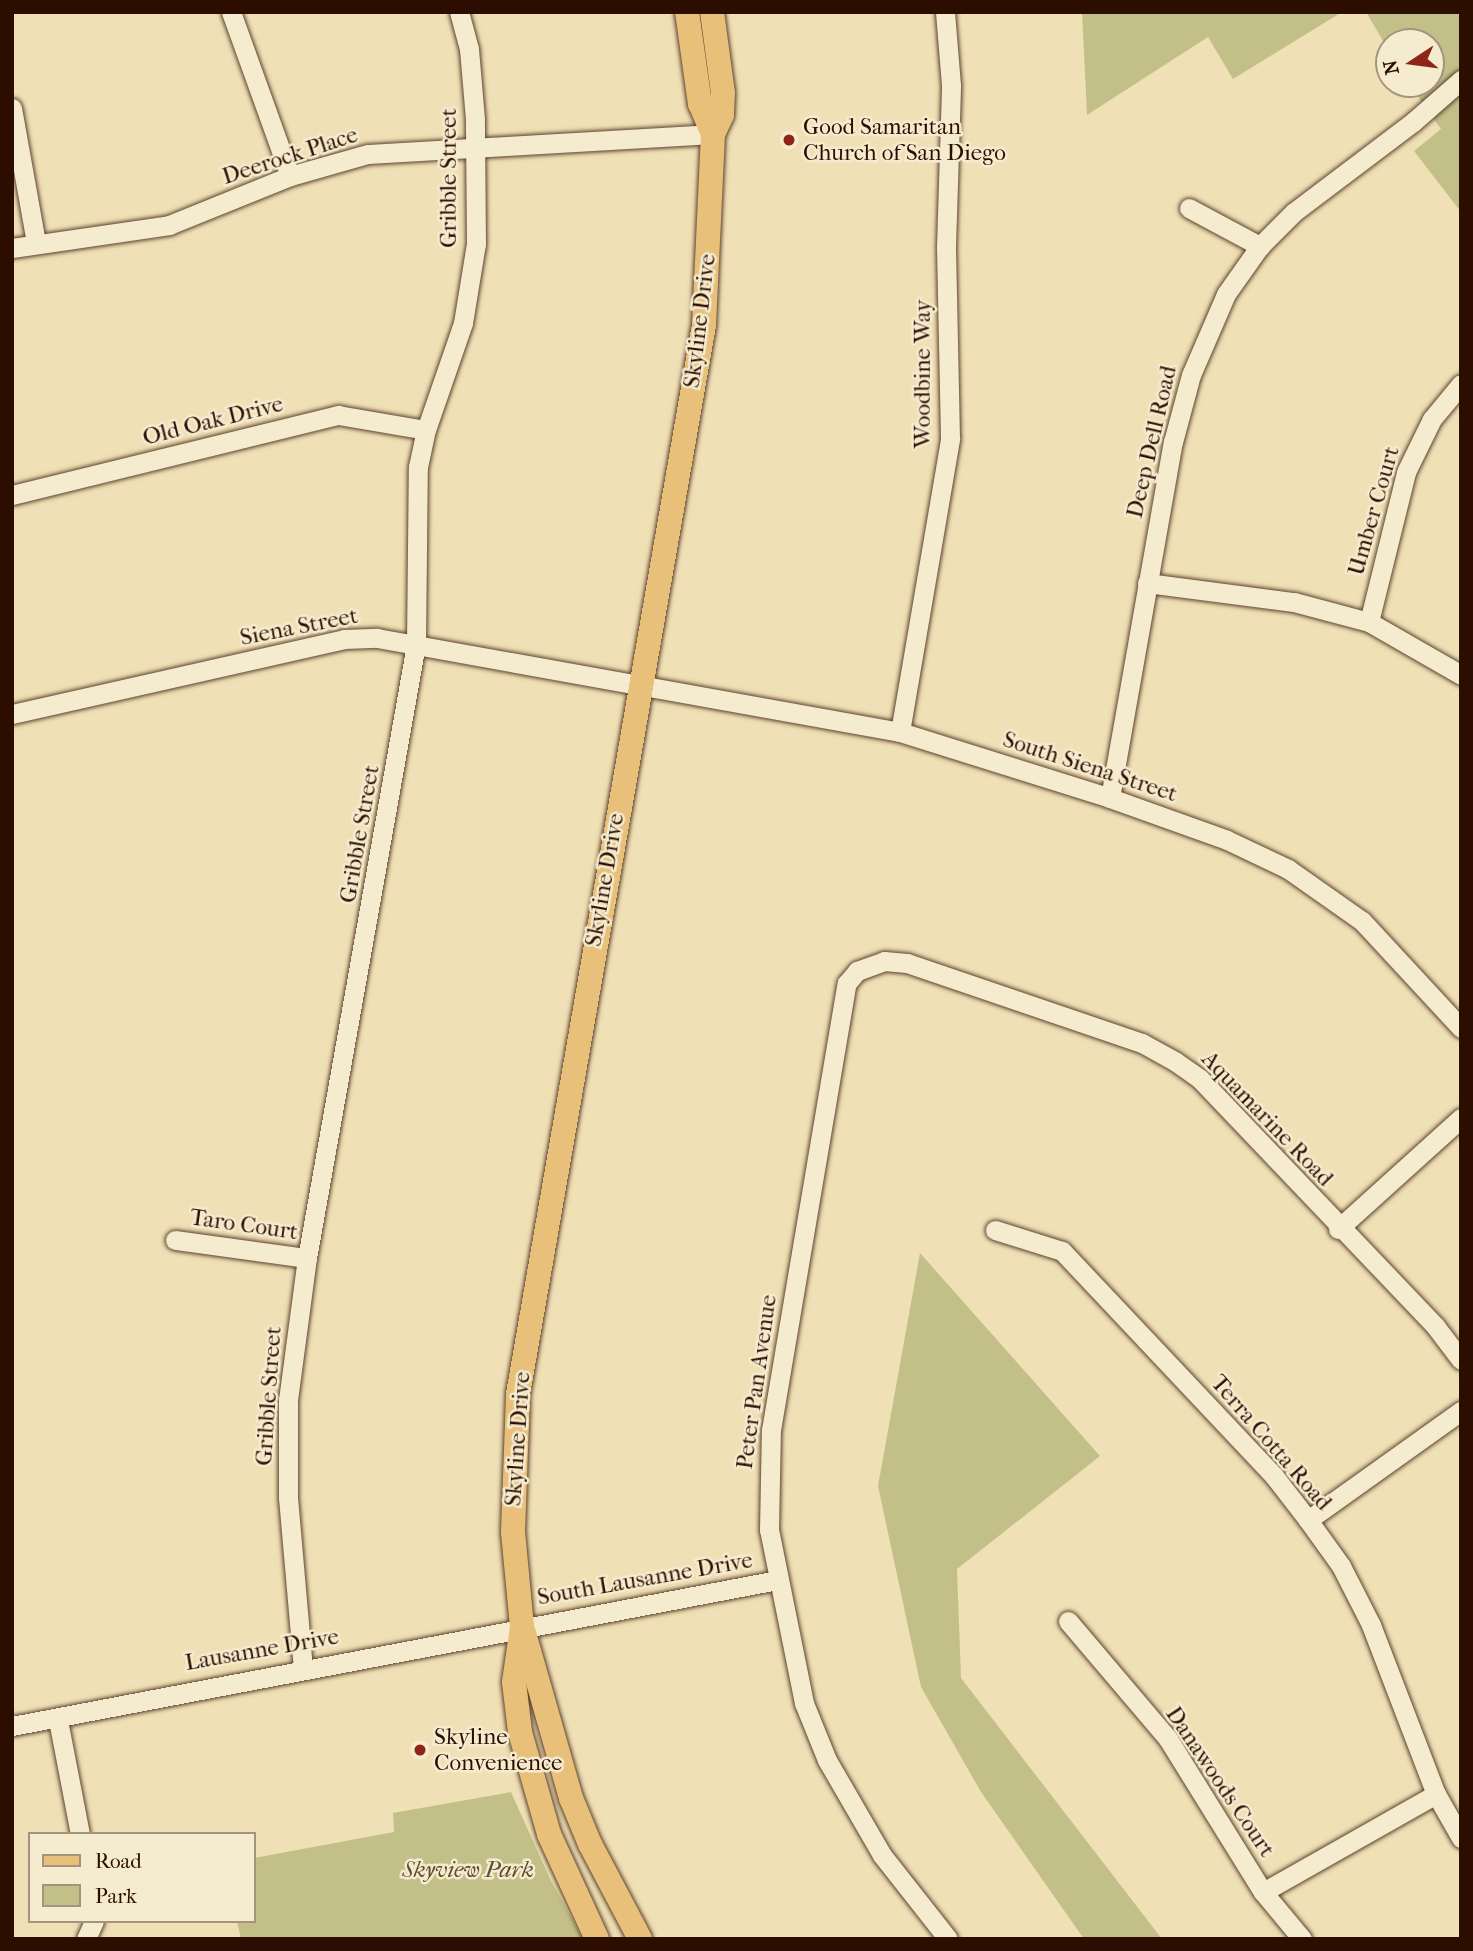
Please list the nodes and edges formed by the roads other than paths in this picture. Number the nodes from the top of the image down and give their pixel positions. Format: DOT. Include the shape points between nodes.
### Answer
graph roads {
  1 [pos="231,12"];
  2 [pos="459,12"];
  3 [pos="687,12"];
  4 [pos="712,12"];
  5 [pos="945,12"];
  6 [pos="1461,80"];
  7 [pos="12,108"];
  8 [pos="713,134"];
  9 [pos="477,145"];
  10 [pos="290,176"];
  11 [pos="1189,208"];
  12 [pos="36,243"];
  13 [pos="1260,246"];
  14 [pos="12,248"];
  15 [pos="1461,384"];
  16 [pos="426,430"];
  17 [pos="12,495"];
  18 [pos="1147,583"];
  19 [pos="1368,622"];
  20 [pos="416,644"];
  21 [pos="1461,675"];
  22 [pos="639,682"];
  23 [pos="12,714"];
  24 [pos="900,732"];
  25 [pos="1110,798"];
  26 [pos="906,963"];
  27 [pos="1461,1028"];
  28 [pos="1461,1118"];
  29 [pos="1338,1229"];
  30 [pos="995,1230"];
  31 [pos="175,1240"];
  32 [pos="307,1258"];
  33 [pos="1461,1360"];
  34 [pos="1461,1410"];
  35 [pos="1308,1520"];
  36 [pos="776,1580"];
  37 [pos="1068,1621"];
  38 [pos="522,1627"];
  39 [pos="303,1669"];
  40 [pos="58,1720"];
  41 [pos="12,1726"];
  42 [pos="1436,1794"];
  43 [pos="80,1832"];
  44 [pos="1461,1838"];
  45 [pos="1264,1892"];
  46 [pos="597,1939"];
  47 [pos="640,1939"];
  48 [pos="948,1939"];
  49 [pos="1302,1939"];
  1 -- 10 [label="street"];
  2 -- 9 [label="street, Gribble Street" via="469,49"];
  3 -- 8 [label="main road, Skyline Drive" via="700,104"];
  4 -- 8 [label="main road, Skyline Drive" via="723,93 722,115"];
  5 -- 24 [label="street, Woodbine Way" via="951,85 946,247 950,438"];
  6 -- 13 [label="street, Deep Dell Road" via="1294,212"];
  7 -- 12 [label="street"];
  8 -- 9 [label="street, Deerock Place"];
  8 -- 22 [label="main road, Skyline Drive" via="704,325"];
  9 -- 10 [label="street, Deerock Place" via="368,154"];
  9 -- 16 [label="street, Gribble Street" via="476,244 463,323"];
  10 -- 12 [label="street, Deerock Place" via="169,225"];
  11 -- 13 [label="street"];
  12 -- 14 [label="street, Deerock Place"];
  13 -- 18 [label="street, Deep Dell Road" via="1226,294 1191,375 1173,442"];
  15 -- 19 [label="street, Umber Court" via="1432,419 1406,472"];
  16 -- 17 [label="street, Old Oak Drive" via="338,415"];
  16 -- 20 [label="street, Gribble Street" via="418,467"];
  18 -- 19 [label="street" via="1294,602"];
  18 -- 25 [label="street, Deep Dell Road"];
  19 -- 21 [label="street"];
  20 -- 22 [label="street, Siena Street"];
  20 -- 23 [label="street, Siena Street" via="344,639"];
  20 -- 32 [label="street, Gribble Street"];
  22 -- 24 [label="street, South Siena Street"];
  22 -- 38 [label="main road, Skyline Drive" via="518,1394 513,1532"];
  24 -- 25 [label="street, South Siena Street"];
  25 -- 27 [label="street, South Siena Street" via="1227,839 1314,885 1362,921"];
  26 -- 29 [label="street, Aquamarine Road" via="1142,1043 1176,1062 1200,1079"];
  26 -- 36 [label="street, Peter Pan Avenue" via="884,961 857,971 847,983 770,1441 767,1507"];
  28 -- 29 [label="street"];
  29 -- 33 [label="street, Aquamarine Road" via="1436,1327"];
  30 -- 35 [label="street, Terra Cotta Road" via="1062,1251 1274,1476"];
  31 -- 32 [label="street, Taro Court"];
  32 -- 39 [label="street, Gribble Street" via="288,1400 287,1462"];
  34 -- 35 [label="street"];
  35 -- 42 [label="street, Terra Cotta Road" via="1341,1566 1371,1625"];
  36 -- 38 [label="street, South Lausanne Drive"];
  36 -- 48 [label="street, Peter Pan Avenue" via="804,1703 827,1759 882,1855"];
  37 -- 45 [label="street, Danawoods Court" via="1168,1739"];
  38 -- 39 [label="street, Lausanne Drive"];
  38 -- 46 [label="main road, Skyline Drive" via="514,1682 523,1751 549,1834"];
  38 -- 47 [label="main road, Skyline Drive" via="571,1798"];
  39 -- 40 [label="street, Lausanne Drive" via="167,1693"];
  40 -- 41 [label="street, Lausanne Drive"];
  40 -- 43 [label="street"];
  42 -- 44 [label="street, Terra Cotta Road"];
  42 -- 45 [label="street"];
  45 -- 49 [label="street, Danawoods Court"];
}
